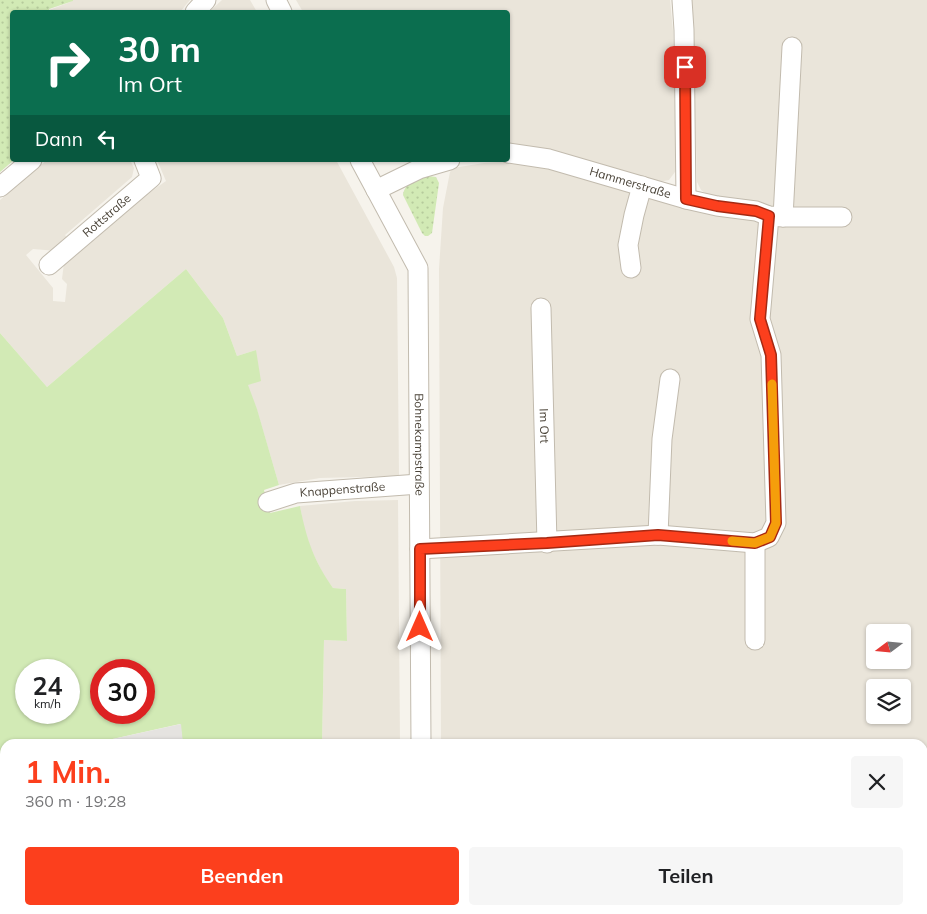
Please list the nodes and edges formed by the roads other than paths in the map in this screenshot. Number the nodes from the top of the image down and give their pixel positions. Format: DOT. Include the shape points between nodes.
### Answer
graph roads {
  1 [pos="206,0"];
  2 [pos="682,0"];
  3 [pos="197,10"];
  4 [pos="792,46"];
  5 [pos="510,153"];
  6 [pos="30,162"];
  7 [pos="145,162"];
  8 [pos="361,162"];
  9 [pos="443,162"];
  10 [pos="642,186"];
  11 [pos="0,187"];
  12 [pos="376,190"];
  13 [pos="686,199"];
  14 [pos="776,217"];
  15 [pos="842,217"];
  16 [pos="49,265"];
  17 [pos="631,268"];
  18 [pos="541,308"];
  19 [pos="670,379"];
  20 [pos="419,484"];
  21 [pos="268,502"];
  22 [pos="658,535"];
  23 [pos="547,543"];
  24 [pos="755,543"];
  25 [pos="420,549"];
  26 [pos="755,640"];
  27 [pos="421,739"];
  1 -- 3 [label="street"];
  2 -- 13 [label="street"];
  4 -- 14 [label="street"];
  5 -- 10 [label="street, Hammerstraße" via="549,159"];
  6 -- 11 [label="street"];
  7 -- 16 [label="street, Rottstraße" via="151,178"];
  8 -- 12 [label="street, Bohnekampstraße"];
  9 -- 12 [label="street" via="419,169"];
  10 -- 13 [label="street, Hammerstraße"];
  10 -- 17 [label="street" via="628,245"];
  12 -- 20 [label="street, Bohnekampstraße" via="418,268"];
  13 -- 14 [label="street, Hammerstraße"];
  14 -- 15 [label="street, Hammerstraße"];
  14 -- 24 [label="street" via="760,319 771,355 776,523 770,537"];
  18 -- 23 [label="street, Im Ort"];
  19 -- 22 [label="street" via="662,439"];
  20 -- 21 [label="street, Knappenstraße" via="296,493"];
  20 -- 25 [label="street, Bohnekampstraße"];
  22 -- 23 [label="street"];
  22 -- 24 [label="street"];
  23 -- 25 [label="street"];
  24 -- 26 [label="street"];
  25 -- 27 [label="street, Bohnekampstraße"];
}
